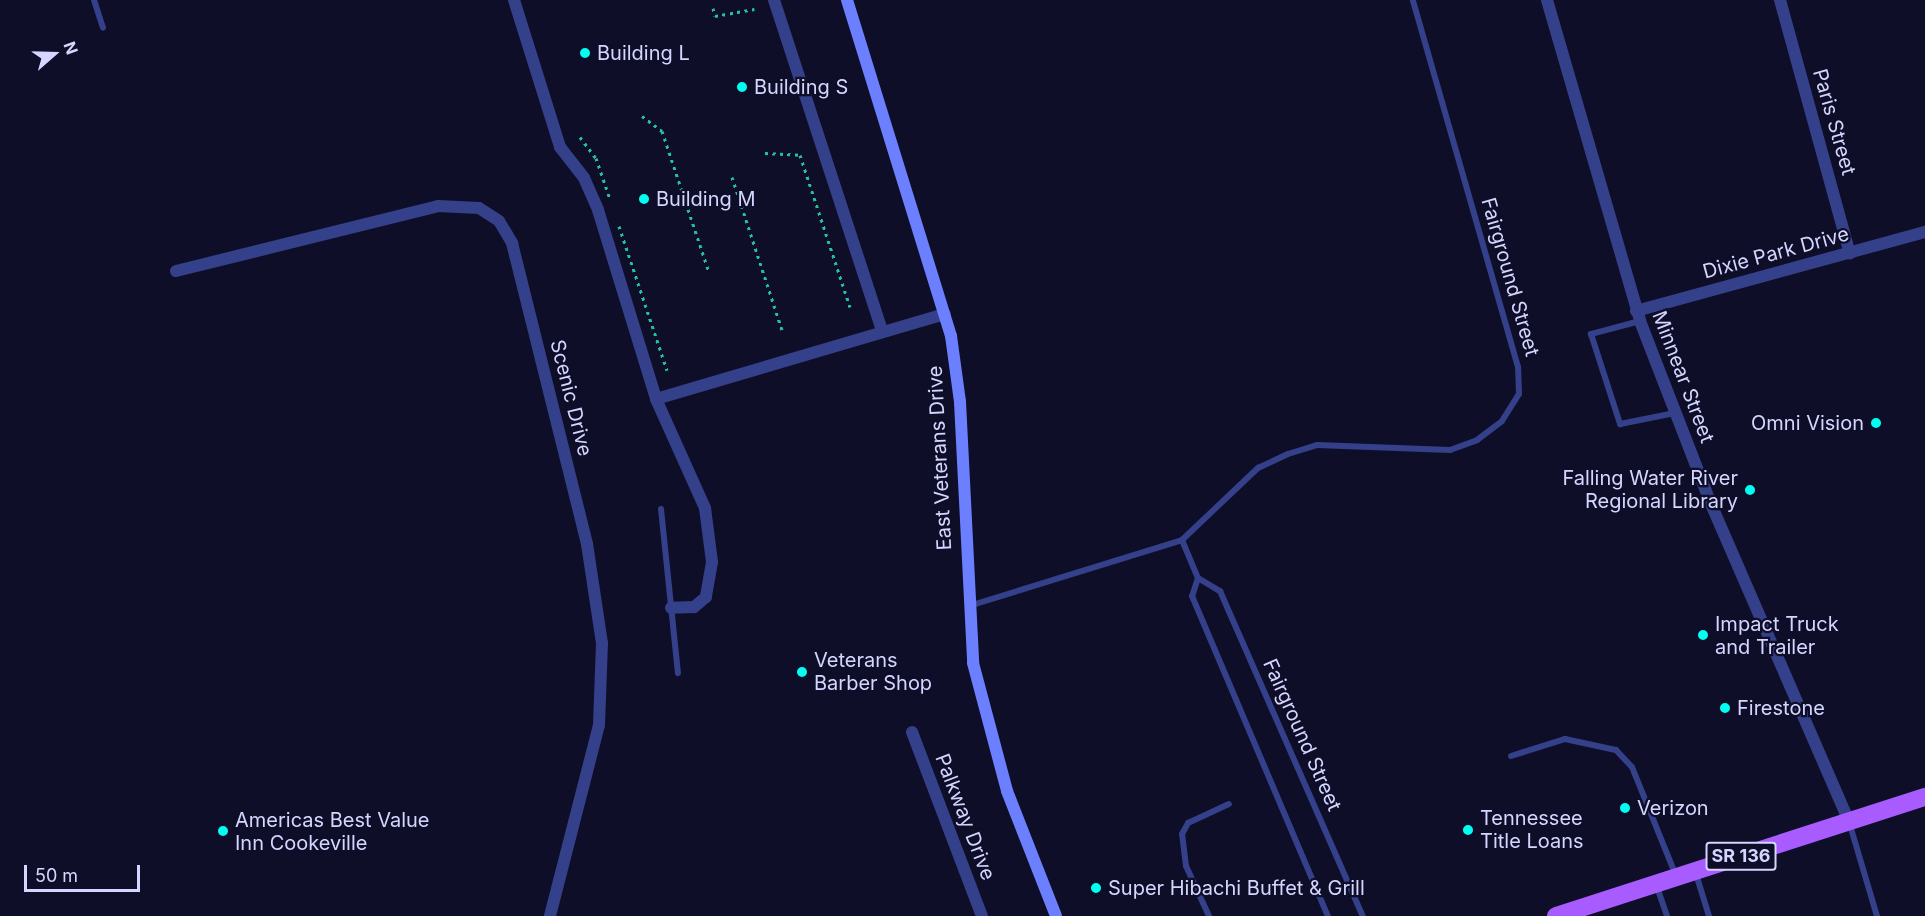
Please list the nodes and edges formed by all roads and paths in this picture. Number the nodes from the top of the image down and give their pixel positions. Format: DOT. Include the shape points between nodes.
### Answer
graph roads {
  1 [pos="94,0"];
  2 [pos="514,0"];
  3 [pos="774,0"];
  4 [pos="847,0"];
  5 [pos="1413,0"];
  6 [pos="1547,0"];
  7 [pos="1780,0"];
  8 [pos="713,8"];
  9 [pos="754,9"];
  10 [pos="103,28"];
  11 [pos="642,116"];
  12 [pos="580,137"];
  13 [pos="765,153"];
  14 [pos="732,177"];
  15 [pos="611,202"];
  16 [pos="615,213"];
  17 [pos="1925,232"];
  18 [pos="1850,254"];
  19 [pos="177,271"];
  20 [pos="710,272"];
  21 [pos="850,307"];
  22 [pos="945,314"];
  23 [pos="1638,316"];
  24 [pos="782,330"];
  25 [pos="882,331"];
  26 [pos="667,369"];
  27 [pos="656,399"];
  28 [pos="1675,412"];
  29 [pos="661,509"];
  30 [pos="1182,540"];
  31 [pos="1198,578"];
  32 [pos="967,607"];
  33 [pos="671,608"];
  34 [pos="678,673"];
  35 [pos="912,732"];
  36 [pos="1511,756"];
  37 [pos="1925,796"];
  38 [pos="1229,804"];
  39 [pos="1849,821"];
  40 [pos="1695,871"];
  41 [pos="1677,877"];
  42 [pos="1656,884"];
  43 [pos="549,916"];
  44 [pos="982,916"];
  45 [pos="1056,916"];
  46 [pos="1209,916"];
  47 [pos="1328,916"];
  48 [pos="1363,916"];
  49 [pos="1556,916"];
  50 [pos="1667,916"];
  51 [pos="1709,916"];
  52 [pos="1877,916"];
  1 -- 10 [label="lane"];
  2 -- 27 [label="street" via="560,147 584,178 598,210"];
  3 -- 25 [label="street"];
  4 -- 22 [label="street, East Veterans Drive"];
  5 -- 30 [label="lane, Fairground Street" via="1518,367 1519,394 1502,421 1477,440 1450,450 1317,446 1287,454 1258,468"];
  6 -- 23 [label="street, Minnear Street"];
  7 -- 18 [label="street, Paris Street"];
  8 -- 9 [label="path" via="715,16"];
  11 -- 20 [label="path" via="662,131"];
  12 -- 15 [label="path" via="596,158"];
  13 -- 21 [label="path" via="800,155"];
  14 -- 24 [label="path"];
  16 -- 26 [label="path"];
  17 -- 18 [label="street, Dixie Park Drive"];
  18 -- 23 [label="street, Dixie Park Drive"];
  19 -- 43 [label="street, Scenic Drive" via="438,206 479,208 499,221 512,243 587,544 602,643 599,726"];
  22 -- 25 [label="street"];
  22 -- 32 [label="street, East Veterans Drive" via="960,402"];
  23 -- 28 [label="street, Minnear Street"];
  23 -- 28 [label="lane" via="1591,334 1620,424"];
  25 -- 27 [label="street"];
  27 -- 33 [label="street" via="705,508 712,562 706,597 694,607"];
  28 -- 39 [label="street, Minnear Street"];
  29 -- 33 [label="lane"];
  30 -- 31 [label="lane"];
  30 -- 32 [label="lane, Fairground Street"];
  31 -- 47 [label="lane" via="1192,596"];
  31 -- 48 [label="lane, Fairground Street" via="1220,591"];
  32 -- 45 [label="street, East Veterans Drive" via="988,733"];
  33 -- 34 [label="lane"];
  35 -- 44 [label="street, Palkway Drive"];
  36 -- 41 [label="lane" via="1566,739 1616,750 1632,767"];
  37 -- 39 [label="main road, SR 136"];
  38 -- 46 [label="lane" via="1188,823 1182,834 1186,866"];
  39 -- 40 [label="main road, SR 136"];
  39 -- 52 [label="lane"];
  40 -- 41 [label="main road, SR 136"];
  40 -- 51 [label="lane"];
  41 -- 42 [label="main road, SR 136"];
  42 -- 49 [label="main road, SR 136"];
  42 -- 50 [label="lane"];
}
